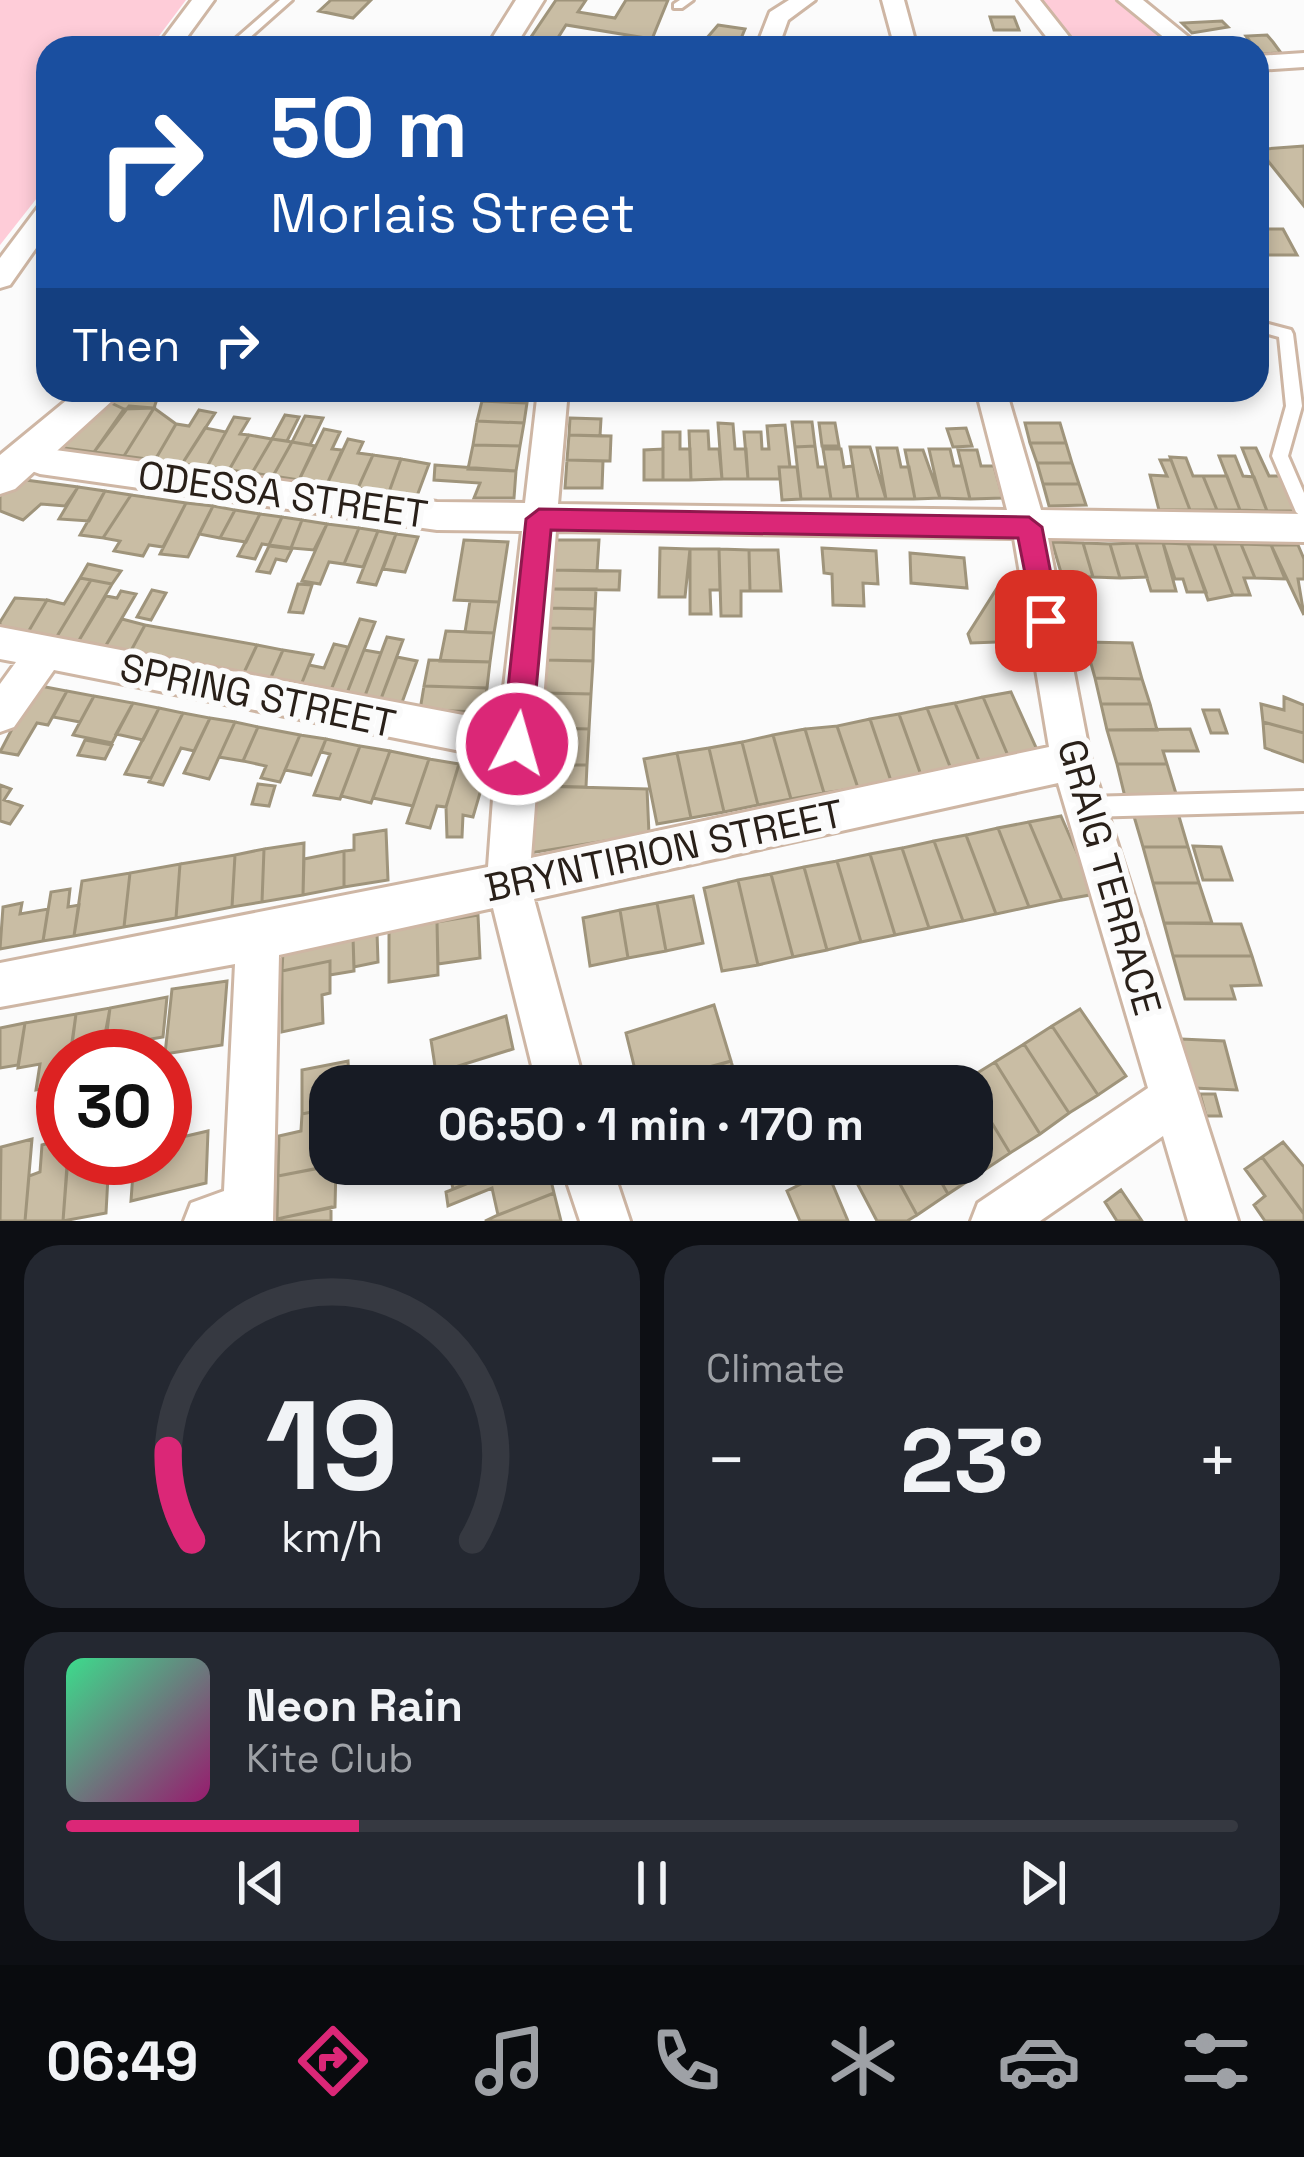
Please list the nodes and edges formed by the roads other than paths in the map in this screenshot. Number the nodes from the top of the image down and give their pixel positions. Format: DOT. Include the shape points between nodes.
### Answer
graph roads {
  1 [pos="202,0"];
  2 [pos="286,0"];
  3 [pos="530,0"];
  4 [pos="804,0"];
  5 [pos="893,0"];
  6 [pos="1029,0"];
  7 [pos="1130,0"];
  8 [pos="176,36"];
  9 [pos="245,36"];
  10 [pos="508,36"];
  11 [pos="771,36"];
  12 [pos="903,36"];
  13 [pos="1057,36"];
  14 [pos="1176,36"];
  15 [pos="1304,61"];
  16 [pos="1269,62"];
  17 [pos="36,228"];
  18 [pos="0,278"];
  19 [pos="1269,329"];
  20 [pos="90,402"];
  21 [pos="553,402"];
  22 [pos="994,402"];
  23 [pos="11,465"];
  24 [pos="539,519"];
  25 [pos="1029,527"];
  26 [pos="1302,529"];
  27 [pos="0,643"];
  28 [pos="46,652"];
  29 [pos="0,714"];
  30 [pos="517,744"];
  31 [pos="1072,761"];
  32 [pos="1304,801"];
  33 [pos="1086,807"];
  34 [pos="508,883"];
  35 [pos="258,938"];
  36 [pos="0,986"];
  37 [pos="555,1065"];
  38 [pos="1176,1098"];
  39 [pos="593,1185"];
  40 [pos="235,1217"];
  41 [pos="604,1221"];
  42 [pos="996,1221"];
  43 [pos="1213,1221"];
  1 -- 8 [label="street"];
  2 -- 9 [label="lane"];
  3 -- 10 [label="street"];
  4 -- 11 [label="street" via="778,17"];
  5 -- 12 [label="street"];
  6 -- 13 [label="street"];
  7 -- 14 [label="street"];
  15 -- 16 [label="street"];
  17 -- 18 [label="street"];
  19 -- 26 [label="lane" via="1286,334 1294,406 1280,456"];
  20 -- 23 [label="street"];
  21 -- 24 [label="street"];
  22 -- 25 [label="street, GRAIG TERRACE"];
  23 -- 24 [label="street, ODESSA STREET" via="40,461 437,516"];
  24 -- 25 [label="street, ODESSA STREET"];
  24 -- 30 [label="street"];
  25 -- 26 [label="street, ODESSA STREET"];
  25 -- 31 [label="street, GRAIG TERRACE"];
  27 -- 28 [label="street, SPRING STREET"];
  28 -- 29 [label="street"];
  28 -- 30 [label="street, SPRING STREET"];
  30 -- 34 [label="street"];
  31 -- 33 [label="street, GRAIG TERRACE"];
  31 -- 34 [label="street, BRYNTIRION STREET"];
  32 -- 33 [label="lane"];
  33 -- 38 [label="street, GRAIG TERRACE"];
  34 -- 35 [label="street, BRYNTIRION STREET"];
  34 -- 37 [label="street"];
  35 -- 36 [label="street, BRYNTIRION STREET"];
  35 -- 40 [label="street"];
  38 -- 42 [label="street"];
  38 -- 43 [label="street, GRAIG TERRACE"];
  39 -- 41 [label="street"];
}
